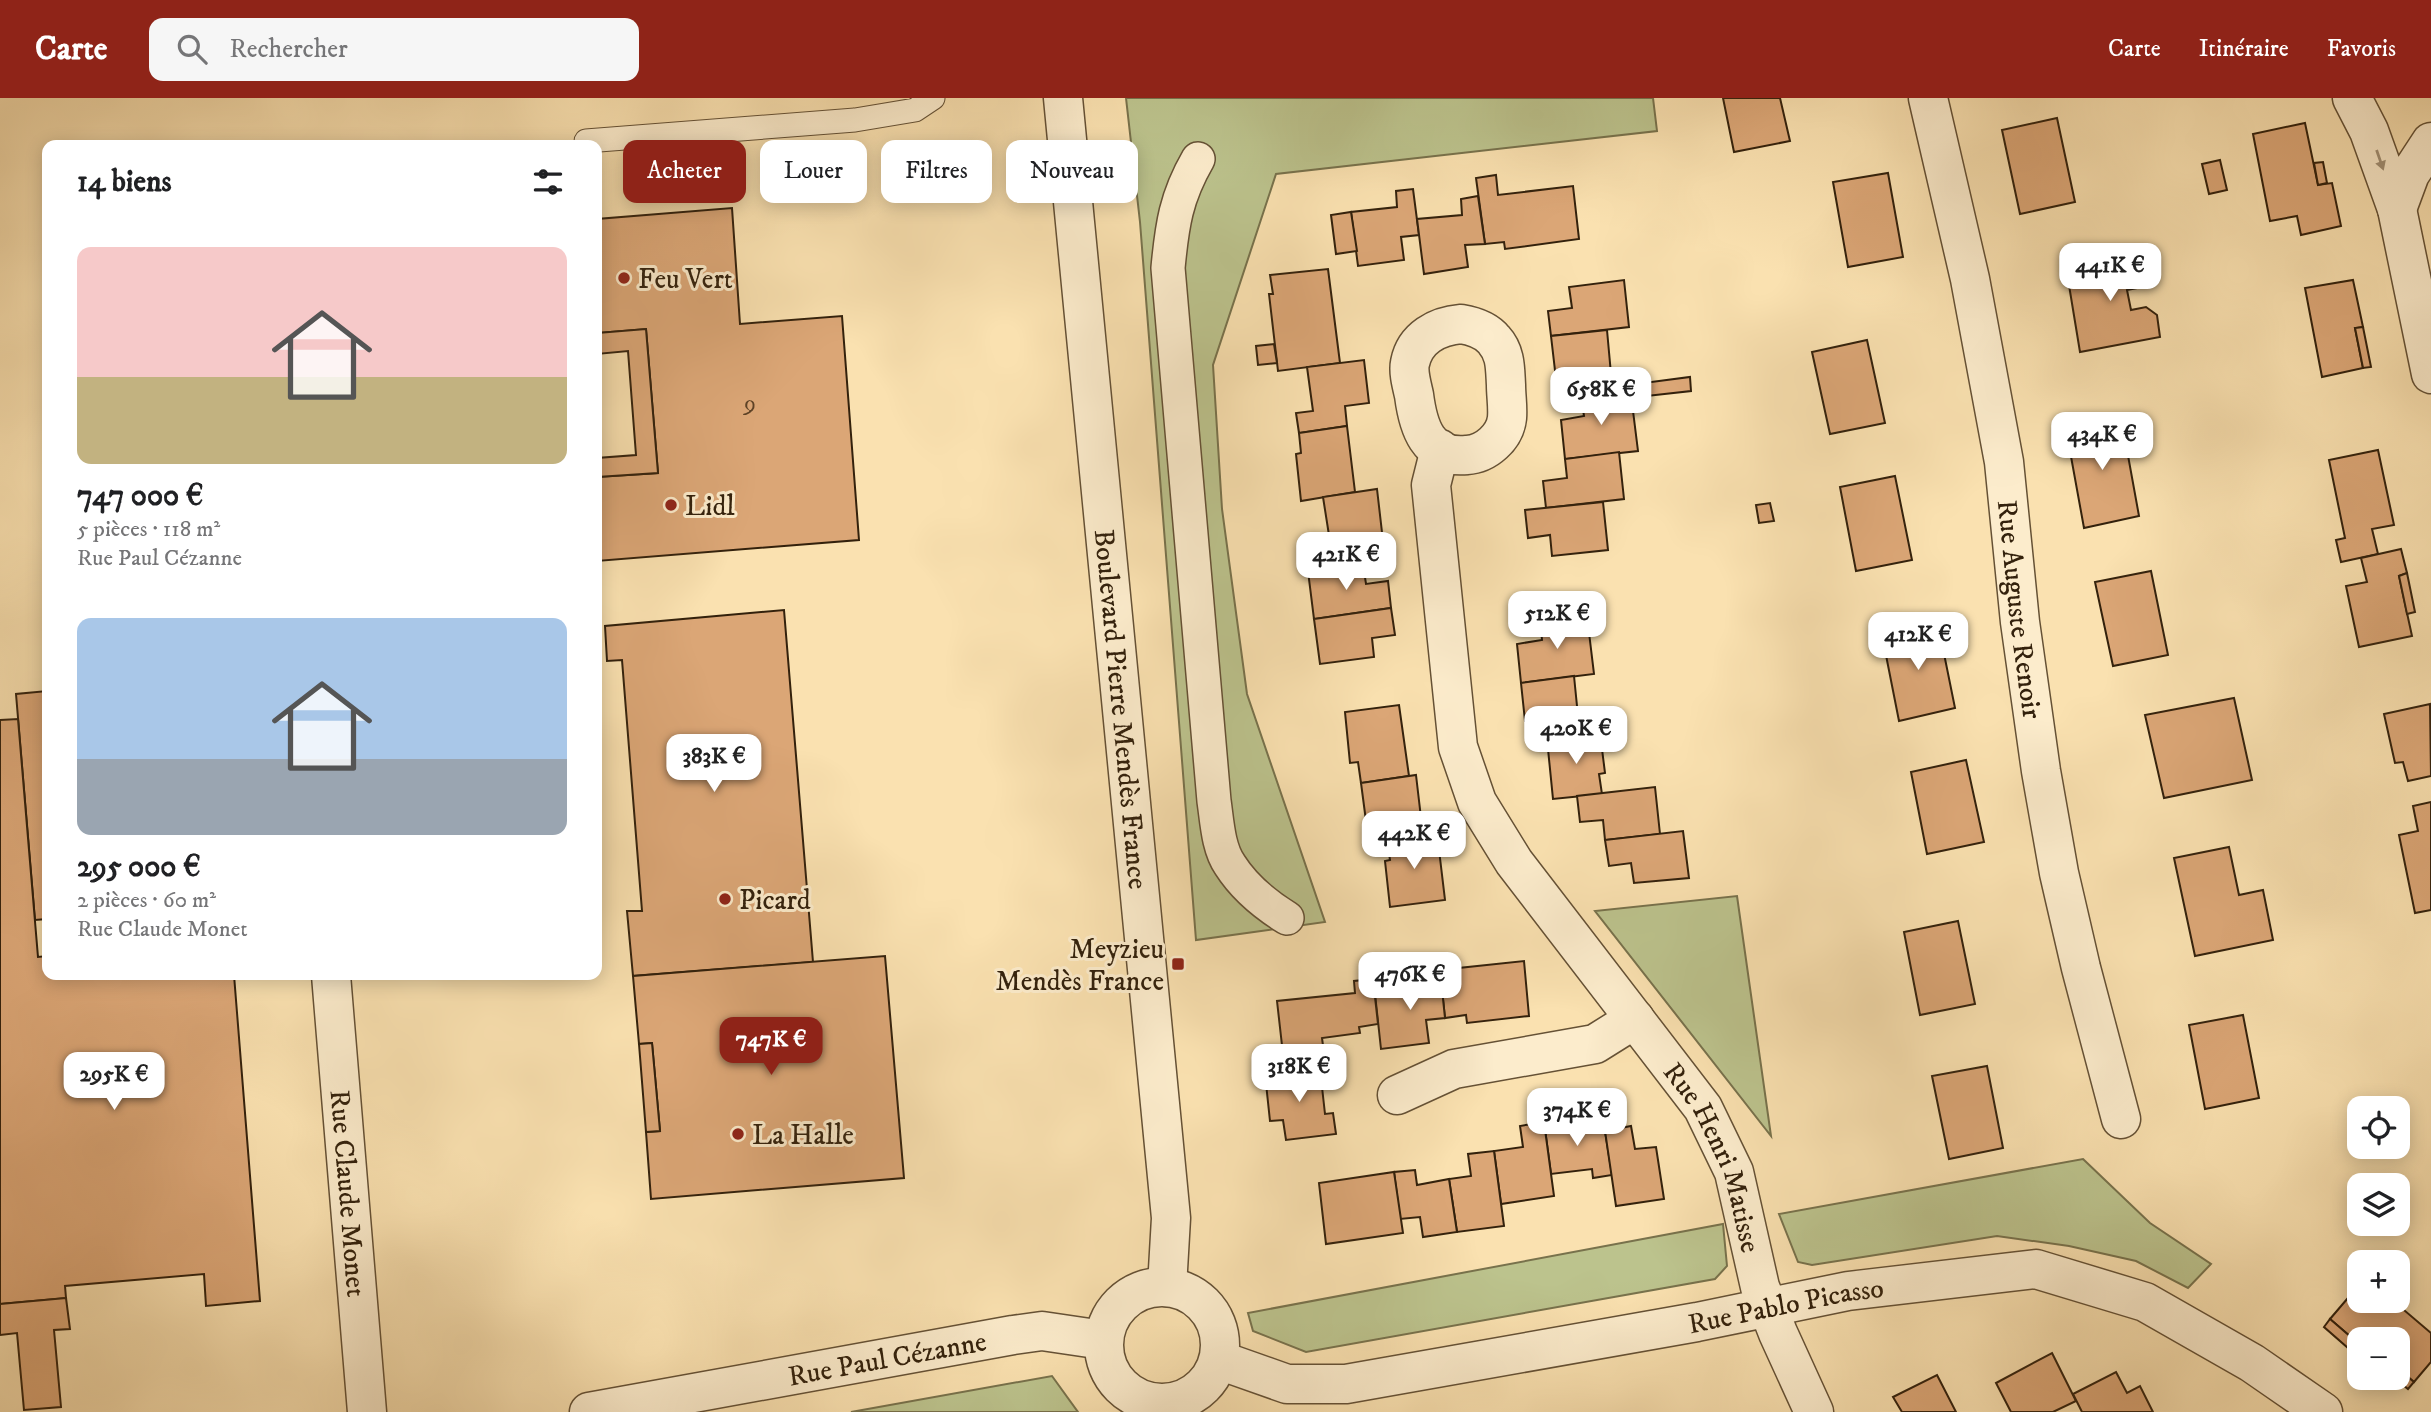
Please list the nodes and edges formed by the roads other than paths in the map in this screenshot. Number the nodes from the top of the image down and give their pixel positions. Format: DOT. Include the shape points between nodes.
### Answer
graph roads {
  1 [pos="933,98"];
  2 [pos="1928,98"];
  3 [pos="2352,98"];
  4 [pos="1068,109"];
  5 [pos="599,140"];
  6 [pos="2431,142"];
  7 [pos="1198,159"];
  8 [pos="2397,209"];
  9 [pos="2431,374"];
  10 [pos="1440,449"];
  11 [pos="1287,918"];
  12 [pos="331,980"];
  13 [pos="1635,1019"];
  14 [pos="1397,1095"];
  15 [pos="2121,1119"];
  16 [pos="1167,1287"];
  17 [pos="1768,1307"];
  18 [pos="1103,1339"];
  19 [pos="1219,1360"];
  20 [pos="1186,1406"];
  21 [pos="367,1412"];
  22 [pos="589,1412"];
  23 [pos="1815,1412"];
  24 [pos="2323,1412"];
  1 -- 5 [label="lane" via="915,110 855,120"];
  2 -- 15 [label="street, Rue Auguste Renoir" via="1970,279 2004,463 2020,622 2059,873"];
  3 -- 8 [label="street, one-way"];
  4 -- 16 [label="street, Boulevard Pierre Mendès France" via="1171,1218"];
  6 -- 8 [label="street" via="2410,174"];
  7 -- 11 [label="street" via="1173,219 1168,268 1214,801 1229,865 1265,904"];
  8 -- 9 [label="street"];
  10 -- 13 [label="street, Rue Henri Matisse" via="1431,485 1458,747 1477,802 1514,862"];
  12 -- 21 [label="street, Rue Claude Monet"];
  13 -- 14 [label="street" via="1595,1044 1454,1069"];
  13 -- 17 [label="street, Rue Henri Matisse" via="1703,1108 1734,1172"];
  16 -- 18 [label="street" via="1149,1288 1118,1306"];
  16 -- 19 [label="street" via="1186,1292 1215,1320"];
  17 -- 19 [label="street, Rue Pablo Picasso" via="1346,1384 1287,1384"];
  17 -- 23 [label="street, Rue Henri Matisse"];
  17 -- 24 [label="street, Rue Pablo Picasso" via="1848,1291 2036,1269 2145,1302 2252,1363"];
  18 -- 20 [label="street" via="1105,1360 1127,1393 1145,1401"];
  18 -- 22 [label="street, Rue Paul Cézanne" via="1023,1333"];
  19 -- 20 [label="street"];
}
